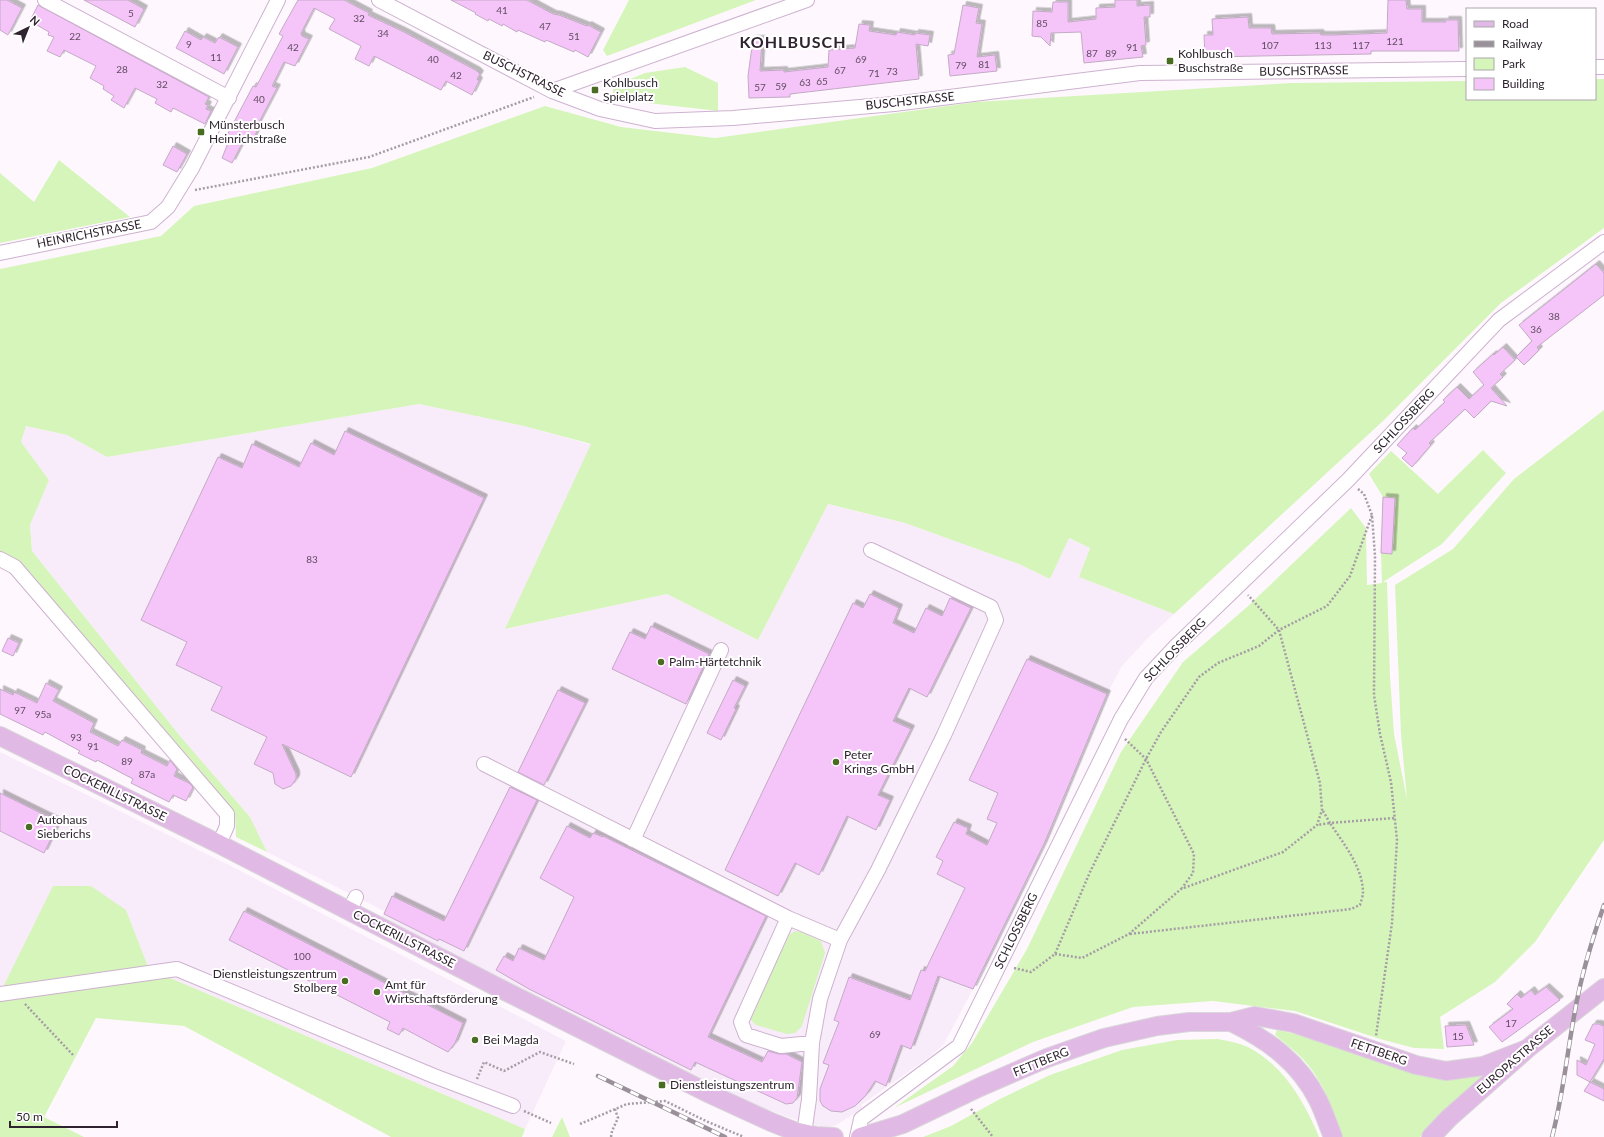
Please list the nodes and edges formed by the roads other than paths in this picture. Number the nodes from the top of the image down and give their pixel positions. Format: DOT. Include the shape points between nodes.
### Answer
graph roads {
  1 [pos="45,0"];
  2 [pos="278,0"];
  3 [pos="379,0"];
  4 [pos="807,0"];
  5 [pos="1466,69"];
  6 [pos="552,90"];
  7 [pos="229,98"];
  8 [pos="1604,242"];
  9 [pos="0,252"];
  10 [pos="871,550"];
  11 [pos="0,559"];
  12 [pos="721,650"];
  13 [pos="0,736"];
  14 [pos="484,764"];
  15 [pos="633,840"];
  16 [pos="219,844"];
  17 [pos="788,918"];
  18 [pos="840,940"];
  19 [pos="1604,988"];
  20 [pos="0,994"];
  21 [pos="1231,1022"];
  22 [pos="812,1043"];
  23 [pos="1528,1049"];
  24 [pos="513,1106"];
  25 [pos="804,1134"];
  26 [pos="834,1137"];
  27 [pos="858,1137"];
  28 [pos="1333,1137"];
  29 [pos="1430,1137"];
  1 -- 7 [label="street"];
  2 -- 7 [label="street, HEINRICHSTRASSE"];
  3 -- 6 [label="street, BUSCHSTRASSE"];
  4 -- 6 [label="street"];
  5 -- 6 [label="street, BUSCHSTRASSE" via="1140,73 894,104 733,118 654,121 600,109"];
  7 -- 9 [label="street, HEINRICHSTRASSE" via="178,194 151,222"];
  8 -- 27 [label="street, SCHLOSSBERG" via="1500,320 1348,480 1146,678 1121,719 959,1046 861,1118"];
  10 -- 18 [label="street" via="991,607 996,620 941,742 878,870"];
  11 -- 16 [label="street" via="15,567 227,814 227,826"];
  12 -- 15 [label="street"];
  13 -- 16 [label="main road, COCKERILLSTRASSE"];
  14 -- 15 [label="street"];
  15 -- 17 [label="street"];
  16 -- 25 [label="main road, COCKERILLSTRASSE" via="352,904 518,998 710,1094"];
  17 -- 18 [label="street"];
  17 -- 22 [label="street" via="741,1022 746,1035 781,1046"];
  18 -- 22 [label="street" via="820,999"];
  19 -- 23 [label="main road, EUROPASTRASSE"];
  20 -- 24 [label="street" via="177,969 434,1076"];
  21 -- 23 [label="main road, FETTBERG" via="1255,1016 1293,1023 1416,1065 1446,1071 1483,1066"];
  21 -- 27 [label="main road, FETTBERG" via="1189,1022 1157,1026 1104,1038 1047,1058 903,1124"];
  21 -- 28 [label="main road, FETTBERG" via="1278,1050 1302,1074 1318,1100"];
  22 -- 25 [label="street"];
  23 -- 29 [label="main road, EUROPASTRASSE"];
  25 -- 26 [label="main road, COCKERILLSTRASSE"];
}
